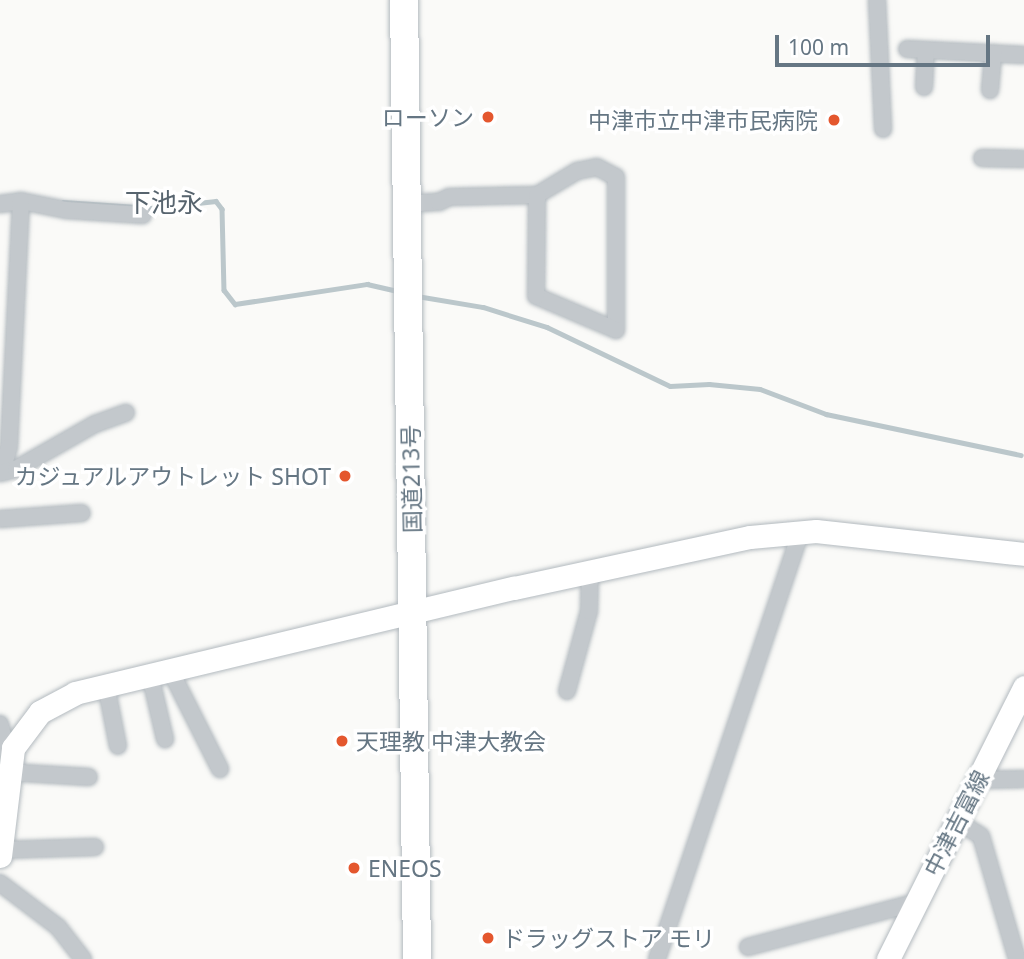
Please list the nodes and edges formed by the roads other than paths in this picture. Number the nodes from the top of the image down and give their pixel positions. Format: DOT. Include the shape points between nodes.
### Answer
graph roads {
  1 [pos="404,0"];
  2 [pos="877,0"];
  3 [pos="907,49"];
  4 [pos="926,50"];
  5 [pos="993,53"];
  6 [pos="1024,55"];
  7 [pos="924,87"];
  8 [pos="990,90"];
  9 [pos="883,129"];
  10 [pos="982,158"];
  11 [pos="1024,159"];
  12 [pos="537,195"];
  13 [pos="21,201"];
  14 [pos="0,204"];
  15 [pos="407,204"];
  16 [pos="143,215"];
  17 [pos="126,413"];
  18 [pos="1,472"];
  19 [pos="82,513"];
  20 [pos="0,519"];
  21 [pos="801,531"];
  22 [pos="1024,554"];
  23 [pos="590,570"];
  24 [pos="413,611"];
  25 [pos="160,672"];
  26 [pos="106,685"];
  27 [pos="1024,687"];
  28 [pos="567,691"];
  29 [pos="0,724"];
  30 [pos="165,739"];
  31 [pos="118,746"];
  32 [pos="8,765"];
  33 [pos="220,769"];
  34 [pos="89,777"];
  35 [pos="1024,779"];
  36 [pos="978,780"];
  37 [pos="957,821"];
  38 [pos="95,847"];
  39 [pos="1,853"];
  40 [pos="0,883"];
  41 [pos="917,902"];
  42 [pos="748,947"];
  43 [pos="83,959"];
  44 [pos="417,959"];
  45 [pos="657,959"];
  46 [pos="888,959"];
  47 [pos="1017,959"];
  1 -- 15 [label="highway, 国道213号"];
  2 -- 9 [label="street"];
  3 -- 4 [label="street"];
  4 -- 5 [label="street"];
  4 -- 7 [label="street"];
  5 -- 6 [label="street"];
  5 -- 8 [label="street"];
  10 -- 11 [label="street"];
  12 -- 12 [label="street" via="587,169 597,167 616,177 616,330 536,296"];
  12 -- 15 [label="street" via="449,197"];
  13 -- 14 [label="street"];
  13 -- 16 [label="street" via="66,210"];
  13 -- 18 [label="street" via="9,447"];
  15 -- 24 [label="highway, 国道213号"];
  17 -- 18 [label="street"];
  19 -- 20 [label="street"];
  21 -- 22 [label="street"];
  21 -- 23 [label="street"];
  21 -- 45 [label="street"];
  23 -- 24 [label="street"];
  23 -- 28 [label="street" via="589,611"];
  24 -- 25 [label="street"];
  24 -- 44 [label="highway, 国道213号"];
  25 -- 26 [label="street"];
  25 -- 30 [label="street"];
  25 -- 33 [label="street"];
  26 -- 31 [label="street"];
  26 -- 32 [label="street" via="75,693 40,712"];
  27 -- 36 [label="street, 中津吉富線"];
  29 -- 32 [label="street"];
  32 -- 34 [label="street"];
  32 -- 39 [label="street"];
  35 -- 36 [label="street"];
  36 -- 37 [label="street, 中津吉富線"];
  37 -- 41 [label="street, 中津吉富線"];
  37 -- 47 [label="street" via="981,836"];
  38 -- 39 [label="street"];
  40 -- 43 [label="street" via="58,927"];
  41 -- 42 [label="street"];
  41 -- 46 [label="street, 中津吉富線"];
}
